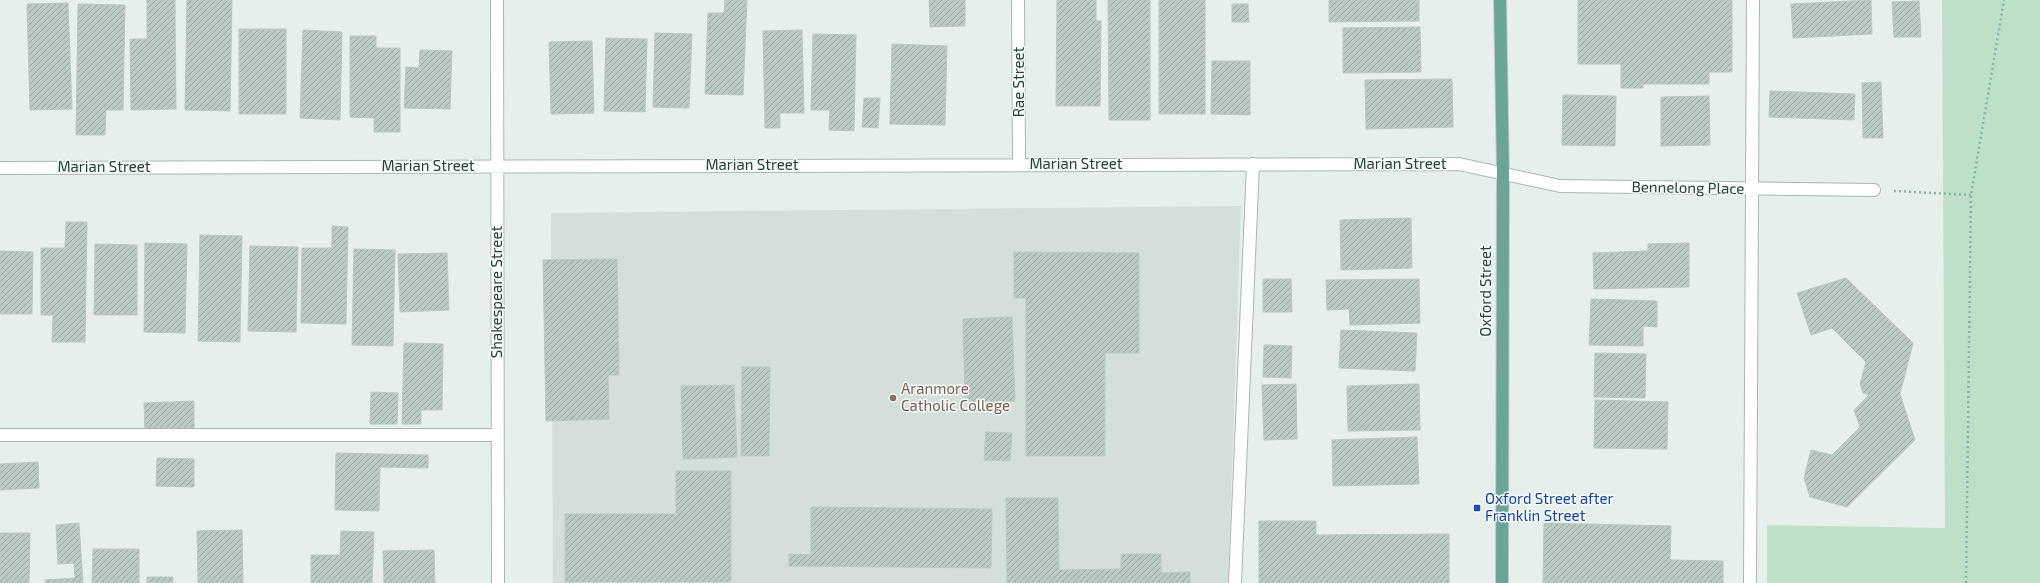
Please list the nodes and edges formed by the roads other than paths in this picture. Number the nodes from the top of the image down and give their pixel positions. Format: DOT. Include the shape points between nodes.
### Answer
graph roads {
  1 [pos="497,0"];
  2 [pos="1018,0"];
  3 [pos="1500,0"];
  4 [pos="1753,0"];
  5 [pos="1019,164"];
  6 [pos="1253,164"];
  7 [pos="497,165"];
  8 [pos="0,168"];
  9 [pos="1503,174"];
  10 [pos="1753,189"];
  11 [pos="1874,190"];
  12 [pos="497,434"];
  13 [pos="0,435"];
  14 [pos="498,583"];
  15 [pos="1235,583"];
  16 [pos="1502,583"];
  17 [pos="1750,583"];
  1 -- 7 [label="street, Shakespeare Street"];
  2 -- 5 [label="street, Rae Street"];
  3 -- 9 [label="main road, Oxford Street"];
  4 -- 10 [label="street"];
  5 -- 6 [label="street, Marian Street"];
  5 -- 7 [label="street, Marian Street"];
  6 -- 9 [label="street, Marian Street" via="1459,164"];
  6 -- 15 [label="street"];
  7 -- 8 [label="street, Marian Street"];
  7 -- 12 [label="street, Shakespeare Street"];
  9 -- 10 [label="street, Bennelong Place" via="1560,186"];
  9 -- 16 [label="main road, Oxford Street"];
  10 -- 11 [label="street, Bennelong Place"];
  10 -- 17 [label="street"];
  12 -- 13 [label="street"];
  12 -- 14 [label="street, Shakespeare Street"];
}
